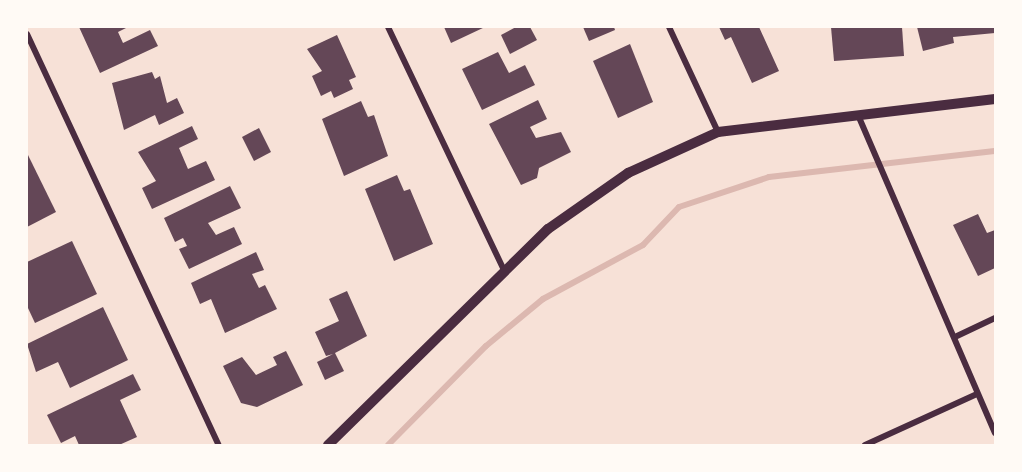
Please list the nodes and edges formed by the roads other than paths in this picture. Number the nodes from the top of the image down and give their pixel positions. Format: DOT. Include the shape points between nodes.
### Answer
graph roads {
  1 [pos="388,27"];
  2 [pos="669,27"];
  3 [pos="27,34"];
  4 [pos="995,99"];
  5 [pos="857,114"];
  6 [pos="718,132"];
  7 [pos="505,272"];
  8 [pos="995,318"];
  9 [pos="957,336"];
  10 [pos="977,394"];
  11 [pos="995,433"];
  12 [pos="219,445"];
  13 [pos="328,445"];
  14 [pos="865,445"];
  1 -- 7 [label="street"];
  2 -- 6 [label="street"];
  3 -- 12 [label="street"];
  4 -- 5 [label="street"];
  5 -- 6 [label="street"];
  5 -- 9 [label="street"];
  6 -- 7 [label="street" via="598,192"];
  7 -- 13 [label="street"];
  8 -- 9 [label="street"];
  9 -- 10 [label="street"];
  10 -- 11 [label="street"];
  10 -- 14 [label="street"];
}
